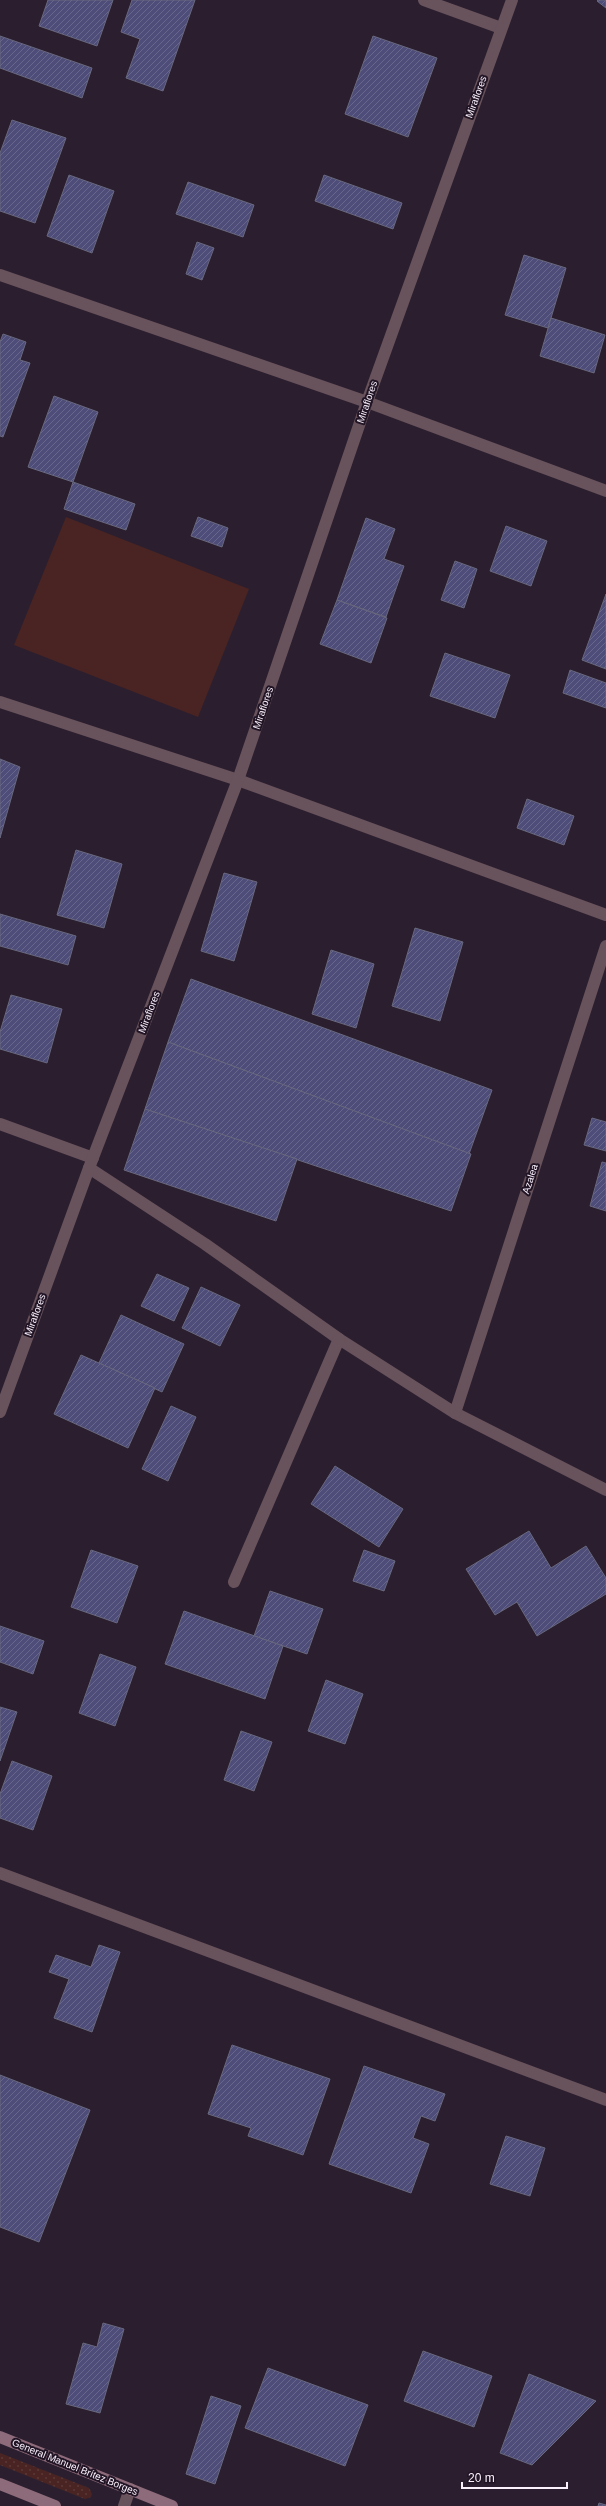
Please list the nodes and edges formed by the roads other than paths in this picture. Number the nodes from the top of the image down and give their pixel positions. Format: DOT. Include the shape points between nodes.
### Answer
graph roads {
  1 [pos="424,0"];
  2 [pos="512,0"];
  3 [pos="501,28"];
  4 [pos="0,275"];
  5 [pos="367,402"];
  6 [pos="606,491"];
  7 [pos="0,702"];
  8 [pos="238,780"];
  9 [pos="606,915"];
  10 [pos="606,946"];
  11 [pos="0,1124"];
  12 [pos="91,1163"];
  13 [pos="339,1339"];
  14 [pos="0,1412"];
  15 [pos="454,1413"];
  16 [pos="606,1490"];
  17 [pos="234,1582"];
  18 [pos="0,1873"];
  19 [pos="606,2100"];
  20 [pos="0,2437"];
  21 [pos="0,2484"];
  22 [pos="130,2489"];
  23 [pos="55,2506"];
  24 [pos="124,2506"];
  25 [pos="172,2506"];
  1 -- 3 [label="street"];
  2 -- 3 [label="street, Miraflores"];
  3 -- 5 [label="street, Miraflores"];
  4 -- 5 [label="street"];
  5 -- 6 [label="street"];
  5 -- 8 [label="street, Miraflores"];
  7 -- 8 [label="street"];
  8 -- 9 [label="street"];
  8 -- 12 [label="street, Miraflores"];
  10 -- 15 [label="street, Azalea"];
  11 -- 12 [label="street"];
  12 -- 13 [label="street"];
  12 -- 14 [label="street, Miraflores"];
  13 -- 15 [label="street"];
  13 -- 17 [label="street"];
  15 -- 16 [label="street"];
  18 -- 19 [label="street"];
  20 -- 22 [label="main road, General Manuel Brítez Borges"];
  21 -- 23 [label="main road"];
  22 -- 24 [label="street"];
  22 -- 25 [label="main road, General Manuel Brítez Borges"];
}
